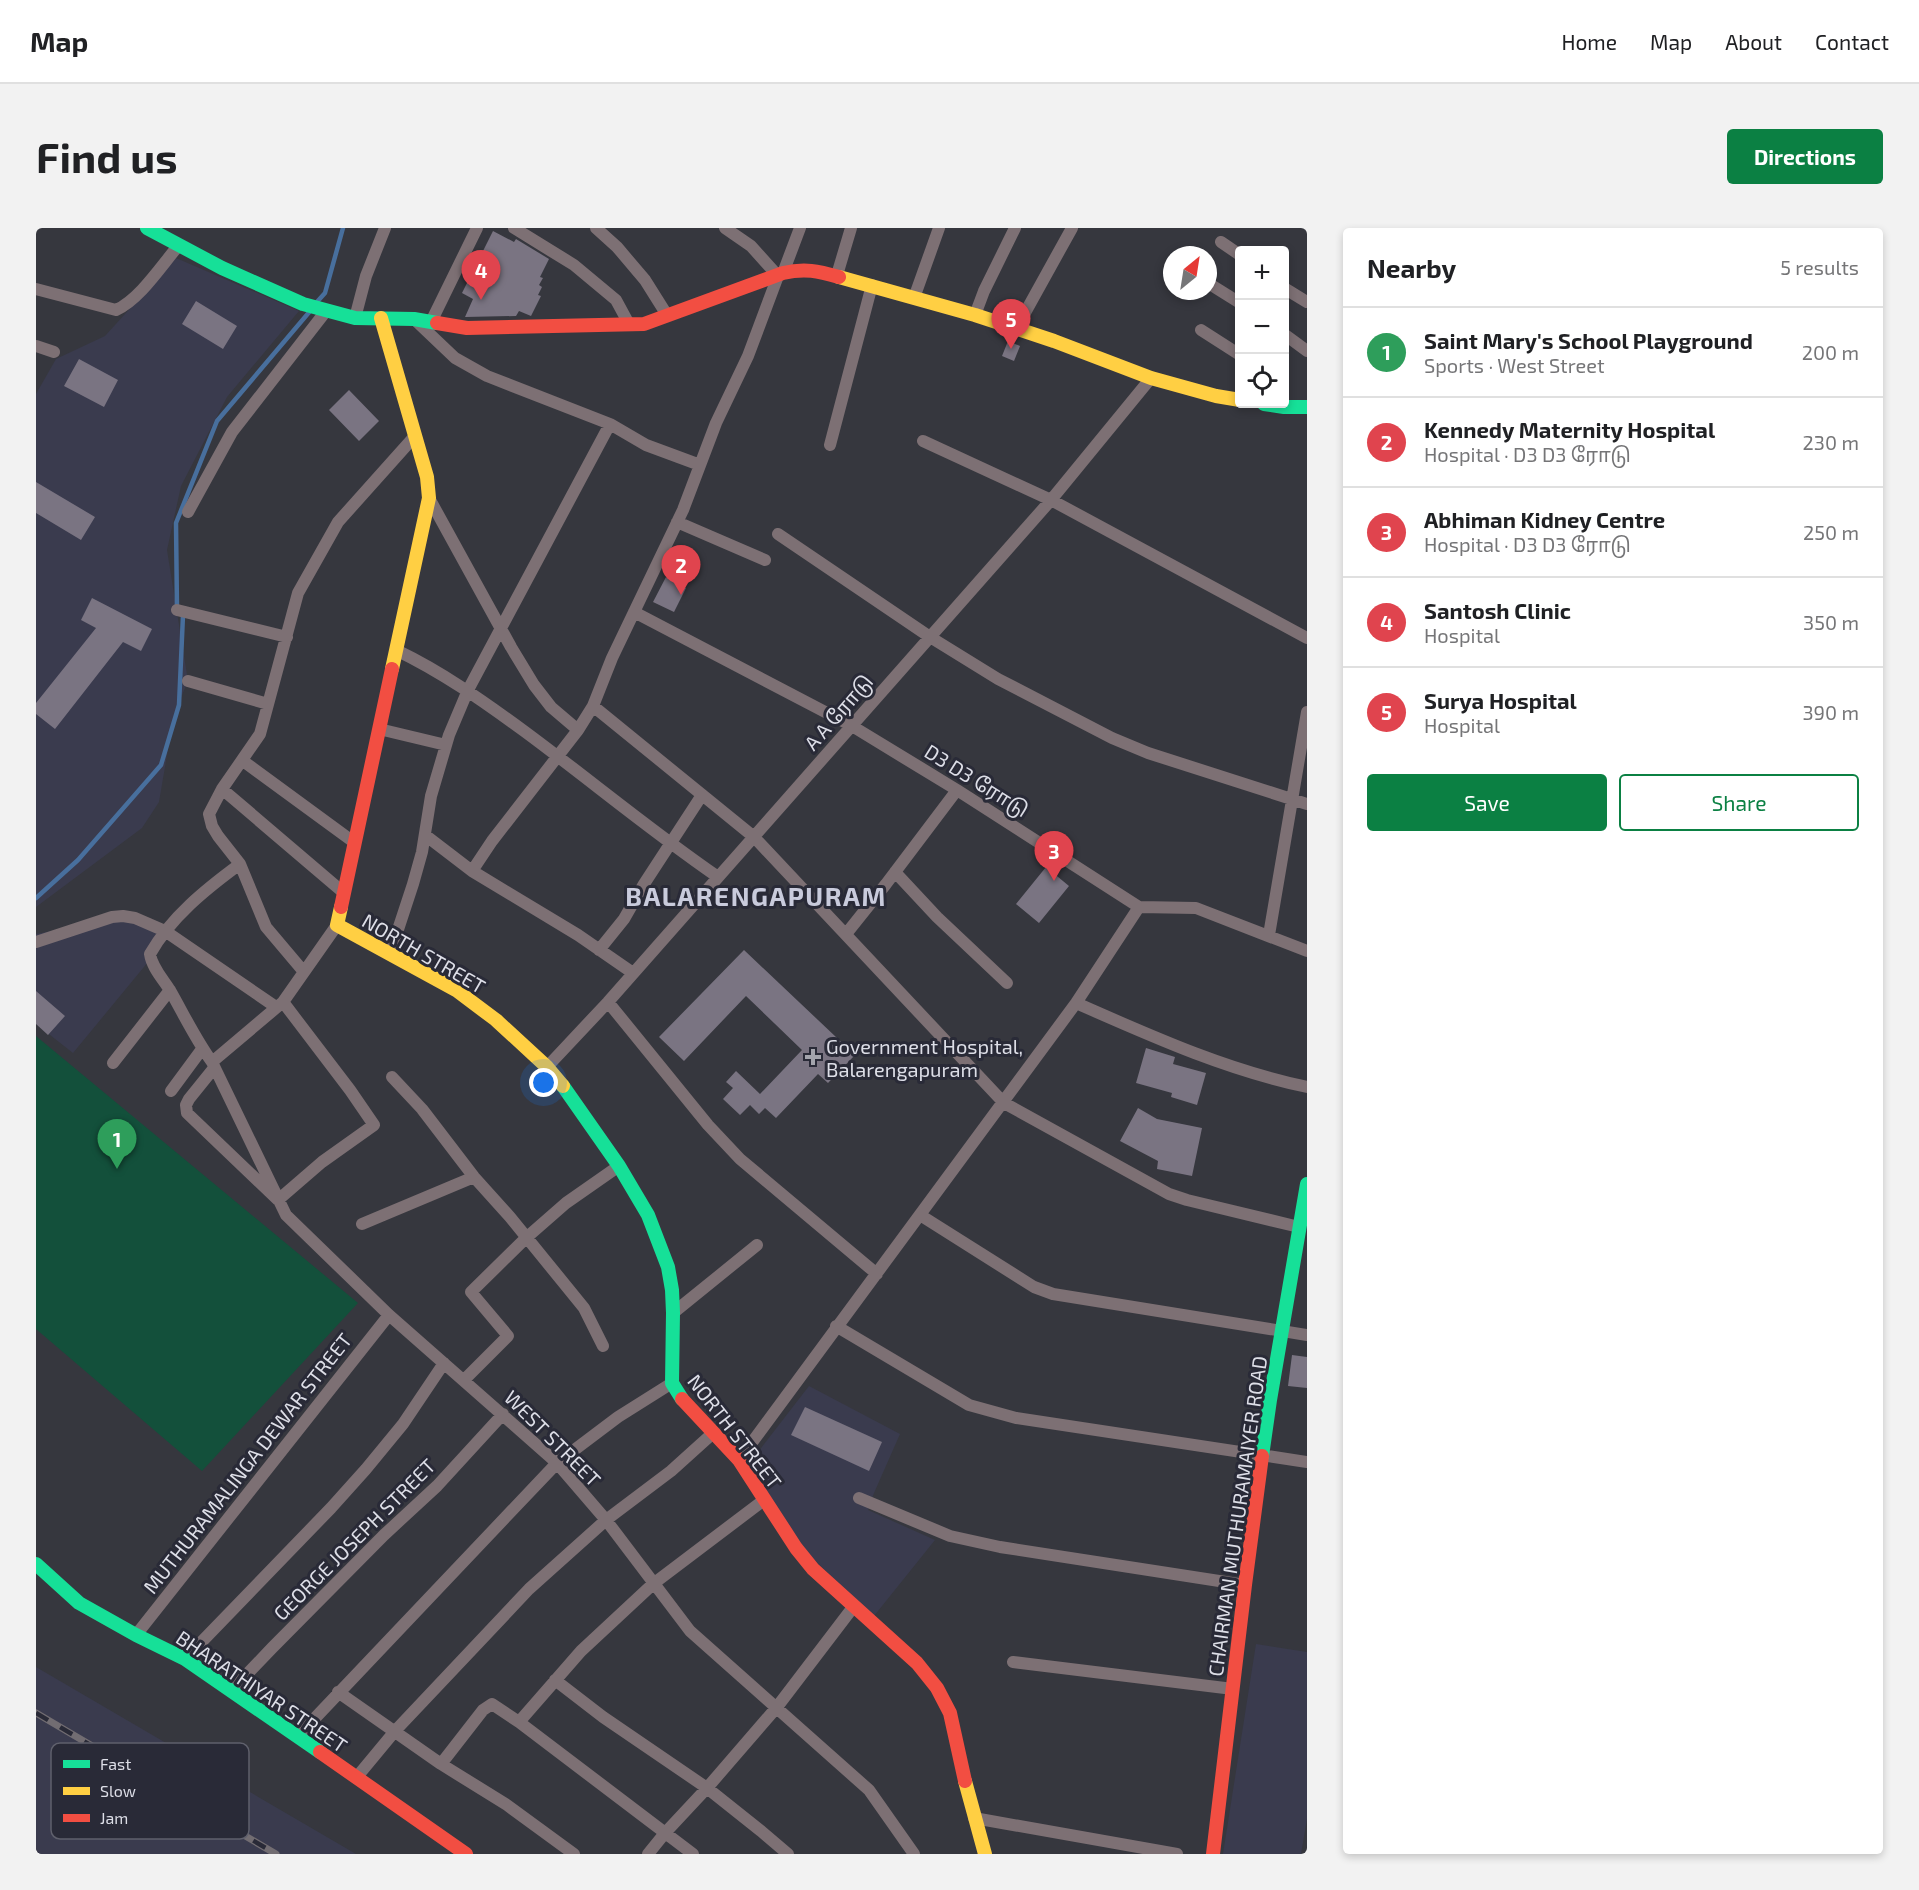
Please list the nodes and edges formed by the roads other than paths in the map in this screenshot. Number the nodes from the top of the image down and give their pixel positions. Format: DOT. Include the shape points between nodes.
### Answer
graph roads {
  1 [pos="147,228"];
  2 [pos="385,228"];
  3 [pos="477,228"];
  4 [pos="514,228"];
  5 [pos="596,228"];
  6 [pos="725,228"];
  7 [pos="800,228"];
  8 [pos="851,228"];
  9 [pos="939,228"];
  10 [pos="1015,228"];
  11 [pos="1071,228"];
  12 [pos="1221,242"];
  13 [pos="179,245"];
  14 [pos="1235,252"];
  15 [pos="781,274"];
  16 [pos="837,275"];
  17 [pos="872,285"];
  18 [pos="36,289"];
  19 [pos="1217,289"];
  20 [pos="1289,291"];
  21 [pos="914,298"];
  22 [pos="1235,300"];
  23 [pos="1307,302"];
  24 [pos="326,311"];
  25 [pos="667,315"];
  26 [pos="975,315"];
  27 [pos="355,318"];
  28 [pos="381,318"];
  29 [pos="414,319"];
  30 [pos="431,322"];
  31 [pos="629,324"];
  32 [pos="1016,329"];
  33 [pos="1201,330"];
  34 [pos="1289,338"];
  35 [pos="36,346"];
  36 [pos="1307,351"];
  37 [pos="54,352"];
  38 [pos="1237,354"];
  39 [pos="1151,378"];
  40 [pos="1235,399"];
  41 [pos="1289,406"];
  42 [pos="1307,407"];
  43 [pos="610,424"];
  44 [pos="414,437"];
  45 [pos="923,441"];
  46 [pos="830,445"];
  47 [pos="700,465"];
  48 [pos="429,498"];
  49 [pos="1051,500"];
  50 [pos="188,512"];
  51 [pos="677,522"];
  52 [pos="778,534"];
  53 [pos="765,560"];
  54 [pos="177,610"];
  55 [pos="634,612"];
  56 [pos="500,627"];
  57 [pos="287,637"];
  58 [pos="930,637"];
  59 [pos="1307,638"];
  60 [pos="396,650"];
  61 [pos="189,681"];
  62 [pos="468,690"];
  63 [pos="268,704"];
  64 [pos="593,706"];
  65 [pos="1307,712"];
  66 [pos="852,726"];
  67 [pos="379,729"];
  68 [pos="578,730"];
  69 [pos="446,745"];
  70 [pos="557,755"];
  71 [pos="243,760"];
  72 [pos="222,789"];
  73 [pos="957,790"];
  74 [pos="702,795"];
  75 [pos="1293,800"];
  76 [pos="1307,804"];
  77 [pos="425,835"];
  78 [pos="754,837"];
  79 [pos="355,843"];
  80 [pos="671,844"];
  81 [pos="240,864"];
  82 [pos="472,872"];
  83 [pos="895,872"];
  84 [pos="718,877"];
  85 [pos="344,893"];
  86 [pos="1139,907"];
  87 [pos="337,925"];
  88 [pos="165,931"];
  89 [pos="846,934"];
  90 [pos="1269,935"];
  91 [pos="36,942"];
  92 [pos="599,950"];
  93 [pos="1307,951"];
  94 [pos="390,954"];
  95 [pos="304,972"];
  96 [pos="633,973"];
  97 [pos="1007,983"];
  98 [pos="170,990"];
  99 [pos="608,1002"];
  100 [pos="1076,1003"];
  101 [pos="280,1004"];
  102 [pos="202,1049"];
  103 [pos="113,1063"];
  104 [pos="213,1065"];
  105 [pos="547,1067"];
  106 [pos="392,1077"];
  107 [pos="1307,1087"];
  108 [pos="171,1091"];
  109 [pos="1004,1103"];
  110 [pos="619,1166"];
  111 [pos="474,1177"];
  112 [pos="1307,1184"];
  113 [pos="278,1200"];
  114 [pos="920,1215"];
  115 [pos="362,1224"];
  116 [pos="1299,1227"];
  117 [pos="526,1238"];
  118 [pos="757,1245"];
  119 [pos="877,1274"];
  120 [pos="673,1313"];
  121 [pos="389,1315"];
  122 [pos="836,1326"];
  123 [pos="1283,1331"];
  124 [pos="1307,1335"];
  125 [pos="603,1346"];
  126 [pos="444,1363"];
  127 [pos="464,1380"];
  128 [pos="672,1383"];
  129 [pos="503,1414"];
  130 [pos="712,1434"];
  131 [pos="1264,1455"];
  132 [pos="739,1460"];
  133 [pos="1307,1462"];
  134 [pos="557,1463"];
  135 [pos="859,1498"];
  136 [pos="764,1500"];
  137 [pos="606,1520"];
  138 [pos="36,1564"];
  139 [pos="653,1584"];
  140 [pos="1245,1585"];
  141 [pos="854,1606"];
  142 [pos="136,1635"];
  143 [pos="185,1659"];
  144 [pos="1012,1662"];
  145 [pos="555,1680"];
  146 [pos="1233,1689"];
  147 [pos="232,1690"];
  148 [pos="338,1692"];
  149 [pos="777,1707"];
  150 [pos="519,1722"];
  151 [pos="395,1731"];
  152 [pos="298,1736"];
  153 [pos="441,1764"];
  154 [pos="356,1778"];
  155 [pos="707,1788"];
  156 [pos="974,1818"];
  157 [pos="665,1833"];
  158 [pos="466,1854"];
  159 [pos="574,1854"];
  160 [pos="648,1854"];
  161 [pos="693,1854"];
  162 [pos="788,1854"];
  163 [pos="914,1854"];
  164 [pos="985,1854"];
  165 [pos="1177,1854"];
  166 [pos="1213,1854"];
  1 -- 13 [label="street"];
  2 -- 27 [label="street"];
  3 -- 30 [label="street"];
  4 -- 31 [label="street" via="574,265 616,300"];
  5 -- 25 [label="street" via="645,280"];
  6 -- 15 [label="street"];
  7 -- 15 [label="street"];
  8 -- 16 [label="street"];
  9 -- 21 [label="street"];
  10 -- 26 [label="street"];
  11 -- 32 [label="street"];
  12 -- 14 [label="street"];
  13 -- 18 [label="street" via="138,293 116,310"];
  13 -- 24 [label="street" via="222,268"];
  15 -- 16 [label="street" via="799,269"];
  15 -- 25 [label="street"];
  15 -- 47 [label="street"];
  16 -- 17 [label="street"];
  17 -- 21 [label="street"];
  17 -- 46 [label="street"];
  19 -- 22 [label="street"];
  20 -- 23 [label="street"];
  21 -- 26 [label="street"];
  24 -- 27 [label="street"];
  24 -- 50 [label="street" via="232,432"];
  25 -- 31 [label="street" via="644,324"];
  26 -- 32 [label="street"];
  27 -- 28 [label="street"];
  28 -- 29 [label="street"];
  28 -- 44 [label="street"];
  29 -- 30 [label="street"];
  29 -- 43 [label="street" via="455,358 487,376"];
  30 -- 31 [label="street" via="467,328"];
  32 -- 39 [label="street"];
  33 -- 38 [label="street"];
  34 -- 36 [label="street"];
  35 -- 37 [label="street"];
  39 -- 40 [label="street"];
  39 -- 49 [label="street, A A ரோடு"];
  41 -- 42 [label="street"];
  43 -- 47 [label="street" via="646,445"];
  43 -- 56 [label="street"];
  44 -- 48 [label="street"];
  44 -- 57 [label="street" via="338,522 298,593"];
  45 -- 49 [label="street"];
  47 -- 51 [label="street"];
  48 -- 56 [label="street"];
  48 -- 60 [label="street"];
  49 -- 58 [label="street, A A ரோடு"];
  49 -- 59 [label="street"];
  51 -- 53 [label="street"];
  51 -- 55 [label="street"];
  52 -- 58 [label="street"];
  54 -- 57 [label="street"];
  55 -- 64 [label="street"];
  55 -- 66 [label="street, D3 D3 ரோடு"];
  56 -- 62 [label="street"];
  56 -- 68 [label="street" via="534,685"];
  57 -- 63 [label="street"];
  58 -- 66 [label="street, A A ரோடு"];
  58 -- 75 [label="street" via="998,679 1112,738"];
  60 -- 62 [label="street"];
  60 -- 67 [label="street"];
  61 -- 63 [label="street"];
  62 -- 69 [label="street"];
  62 -- 70 [label="street"];
  63 -- 71 [label="street" via="260,734"];
  64 -- 68 [label="street"];
  64 -- 74 [label="street"];
  65 -- 75 [label="street"];
  66 -- 73 [label="street, D3 D3 ரோடு"];
  66 -- 78 [label="street, A A ரோடு"];
  67 -- 69 [label="street"];
  67 -- 79 [label="street"];
  68 -- 70 [label="street"];
  69 -- 77 [label="street" via="431,796"];
  70 -- 80 [label="street"];
  70 -- 82 [label="street"];
  71 -- 72 [label="street"];
  71 -- 79 [label="street"];
  72 -- 81 [label="street" via="209,814 218,836"];
  72 -- 85 [label="street"];
  73 -- 83 [label="street"];
  73 -- 86 [label="street, D3 D3 ரோடு"];
  74 -- 78 [label="street"];
  74 -- 80 [label="street"];
  75 -- 76 [label="street"];
  75 -- 90 [label="street"];
  77 -- 82 [label="street"];
  77 -- 94 [label="street"];
  78 -- 84 [label="street, A A ரோடு"];
  78 -- 89 [label="street"];
  79 -- 85 [label="street"];
  80 -- 84 [label="street"];
  80 -- 92 [label="street" via="624,919"];
  81 -- 88 [label="street" via="207,888"];
  81 -- 95 [label="street" via="266,927"];
  82 -- 92 [label="street"];
  83 -- 89 [label="street"];
  83 -- 97 [label="street"];
  84 -- 96 [label="street, A A ரோடு"];
  85 -- 87 [label="street"];
  86 -- 90 [label="street" via="1196,908"];
  86 -- 100 [label="street"];
  87 -- 94 [label="street, NORTH STREET"];
  87 -- 95 [label="street"];
  88 -- 91 [label="street" via="123,916"];
  88 -- 98 [label="street, WEST STREET" via="150,954"];
  88 -- 101 [label="street"];
  89 -- 109 [label="street"];
  90 -- 93 [label="street"];
  92 -- 96 [label="street"];
  94 -- 105 [label="street, NORTH STREET" via="456,990"];
  95 -- 101 [label="street"];
  96 -- 99 [label="street, A A ரோடு"];
  98 -- 102 [label="street, WEST STREET"];
  98 -- 103 [label="street"];
  99 -- 105 [label="street, A A ரோடு"];
  99 -- 119 [label="street" via="740,1159"];
  100 -- 107 [label="street" via="1223,1064"];
  100 -- 109 [label="street"];
  101 -- 104 [label="street"];
  101 -- 113 [label="street" via="374,1125"];
  102 -- 104 [label="street, WEST STREET"];
  102 -- 108 [label="street"];
  104 -- 113 [label="street, WEST STREET"];
  104 -- 113 [label="street" via="189,1099 187,1113"];
  105 -- 110 [label="street, NORTH STREET"];
  106 -- 111 [label="street"];
  109 -- 114 [label="street"];
  109 -- 116 [label="street" via="1169,1194"];
  110 -- 117 [label="street" via="566,1203"];
  110 -- 120 [label="street, NORTH STREET" via="648,1215 668,1267"];
  111 -- 115 [label="street"];
  111 -- 117 [label="street"];
  112 -- 116 [label="street, CHAIRMAN MUTHURAMAIYER ROAD"];
  113 -- 121 [label="street, WEST STREET" via="286,1215"];
  114 -- 119 [label="street"];
  114 -- 123 [label="street" via="1034,1287 1053,1294"];
  116 -- 123 [label="street, CHAIRMAN MUTHURAMAIYER ROAD"];
  117 -- 125 [label="street" via="584,1308"];
  117 -- 127 [label="street" via="471,1292 508,1336"];
  118 -- 120 [label="street"];
  119 -- 122 [label="street"];
  120 -- 128 [label="street, NORTH STREET"];
  121 -- 126 [label="street, WEST STREET"];
  121 -- 142 [label="street, MUTHURAMALINGA DEWAR STREET"];
  122 -- 131 [label="street" via="969,1405 1016,1418"];
  122 -- 132 [label="street"];
  123 -- 124 [label="street"];
  123 -- 131 [label="street, CHAIRMAN MUTHURAMAIYER ROAD"];
  126 -- 127 [label="street, WEST STREET"];
  126 -- 143 [label="street" via="403,1424 366,1468"];
  127 -- 129 [label="street, WEST STREET"];
  128 -- 130 [label="street, NORTH STREET"];
  128 -- 134 [label="street"];
  129 -- 134 [label="street, WEST STREET"];
  129 -- 147 [label="street, GEORGE JOSEPH STREET" via="437,1486"];
  130 -- 132 [label="street, NORTH STREET"];
  130 -- 137 [label="street"];
  131 -- 133 [label="street"];
  131 -- 140 [label="street, CHAIRMAN MUTHURAMAIYER ROAD"];
  132 -- 136 [label="street, NORTH STREET"];
  134 -- 137 [label="street, WEST STREET"];
  134 -- 148 [label="street"];
  135 -- 140 [label="street" via="950,1536"];
  136 -- 139 [label="street"];
  136 -- 141 [label="street, NORTH STREET" via="807,1562"];
  137 -- 139 [label="street, WEST STREET"];
  137 -- 151 [label="street" via="529,1589"];
  138 -- 142 [label="street, BHARATHIYAR STREET" via="79,1603"];
  139 -- 145 [label="street"];
  139 -- 149 [label="street, WEST STREET" via="690,1631"];
  140 -- 146 [label="street, CHAIRMAN MUTHURAMAIYER ROAD"];
  141 -- 149 [label="street"];
  141 -- 156 [label="street, NORTH STREET" via="917,1663 937,1688 950,1713"];
  142 -- 143 [label="street, BHARATHIYAR STREET"];
  143 -- 147 [label="street, BHARATHIYAR STREET"];
  144 -- 146 [label="street"];
  145 -- 150 [label="street"];
  145 -- 155 [label="street"];
  146 -- 166 [label="street, CHAIRMAN MUTHURAMAIYER ROAD"];
  147 -- 152 [label="street, BHARATHIYAR STREET"];
  148 -- 151 [label="street"];
  148 -- 152 [label="street"];
  149 -- 155 [label="street"];
  149 -- 163 [label="street, WEST STREET" via="869,1790"];
  150 -- 153 [label="street" via="498,1706 488,1706"];
  150 -- 157 [label="street"];
  151 -- 153 [label="street"];
  151 -- 154 [label="street"];
  152 -- 154 [label="street, BHARATHIYAR STREET"];
  153 -- 159 [label="street" via="507,1805"];
  154 -- 158 [label="street, BHARATHIYAR STREET"];
  155 -- 157 [label="street"];
  155 -- 162 [label="street"];
  156 -- 164 [label="street, NORTH STREET"];
  156 -- 165 [label="street"];
  157 -- 160 [label="street"];
  157 -- 161 [label="street"];
}
